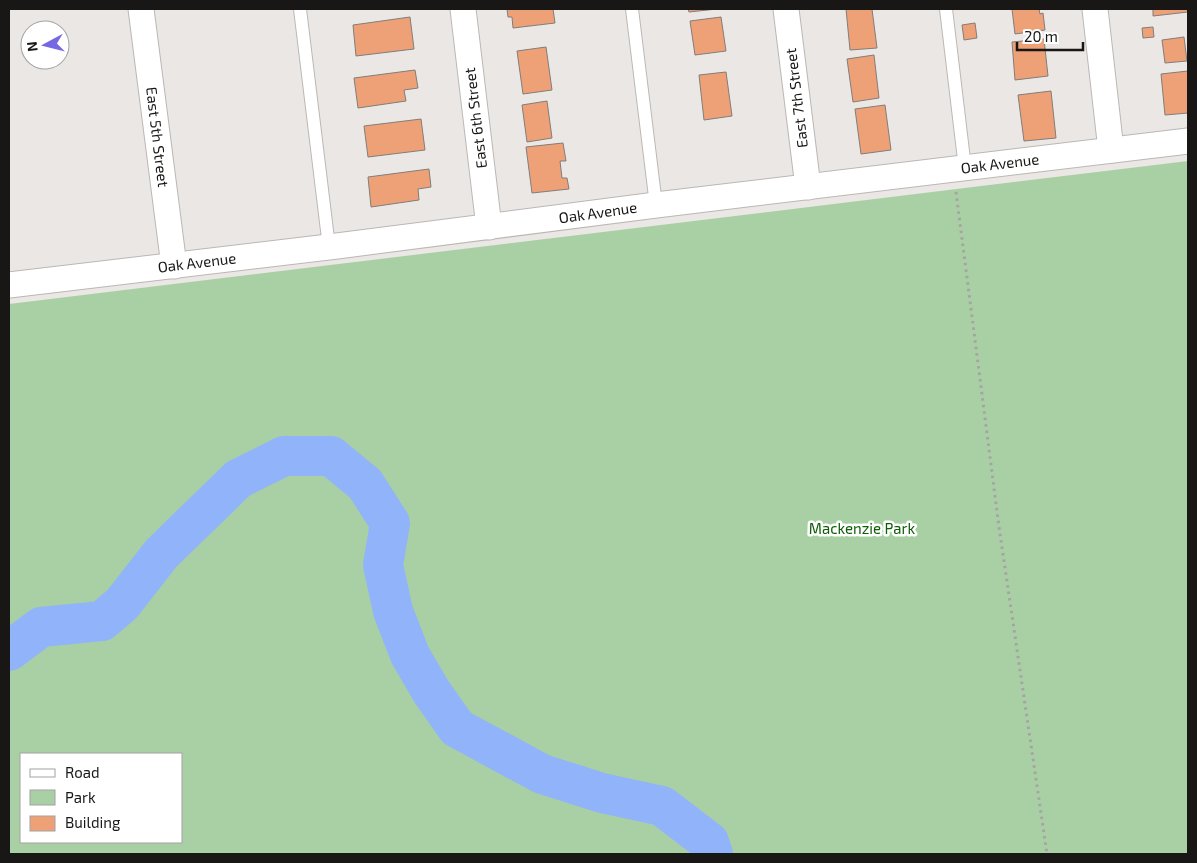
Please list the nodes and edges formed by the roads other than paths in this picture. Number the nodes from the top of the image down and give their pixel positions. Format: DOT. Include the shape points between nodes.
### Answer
graph roads {
  1 [pos="141,9"];
  2 [pos="300,9"];
  3 [pos="463,9"];
  4 [pos="632,9"];
  5 [pos="786,9"];
  6 [pos="946,9"];
  7 [pos="1095,9"];
  8 [pos="1188,141"];
  9 [pos="1111,150"];
  10 [pos="959,169"];
  11 [pos="808,187"];
  12 [pos="656,205"];
  13 [pos="490,227"];
  14 [pos="329,247"];
  15 [pos="174,266"];
  16 [pos="9,285"];
  1 -- 15 [label="street, East 5th Street"];
  2 -- 14 [label="lane"];
  3 -- 13 [label="street, East 6th Street"];
  4 -- 12 [label="lane"];
  5 -- 11 [label="street, East 7th Street"];
  6 -- 10 [label="lane"];
  7 -- 9 [label="street"];
  8 -- 9 [label="street, Oak Avenue"];
  9 -- 10 [label="street, Oak Avenue"];
  10 -- 11 [label="street, Oak Avenue"];
  11 -- 12 [label="street, Oak Avenue"];
  12 -- 13 [label="street, Oak Avenue"];
  13 -- 14 [label="street, Oak Avenue"];
  14 -- 15 [label="street, Oak Avenue"];
  15 -- 16 [label="street, Oak Avenue"];
}
